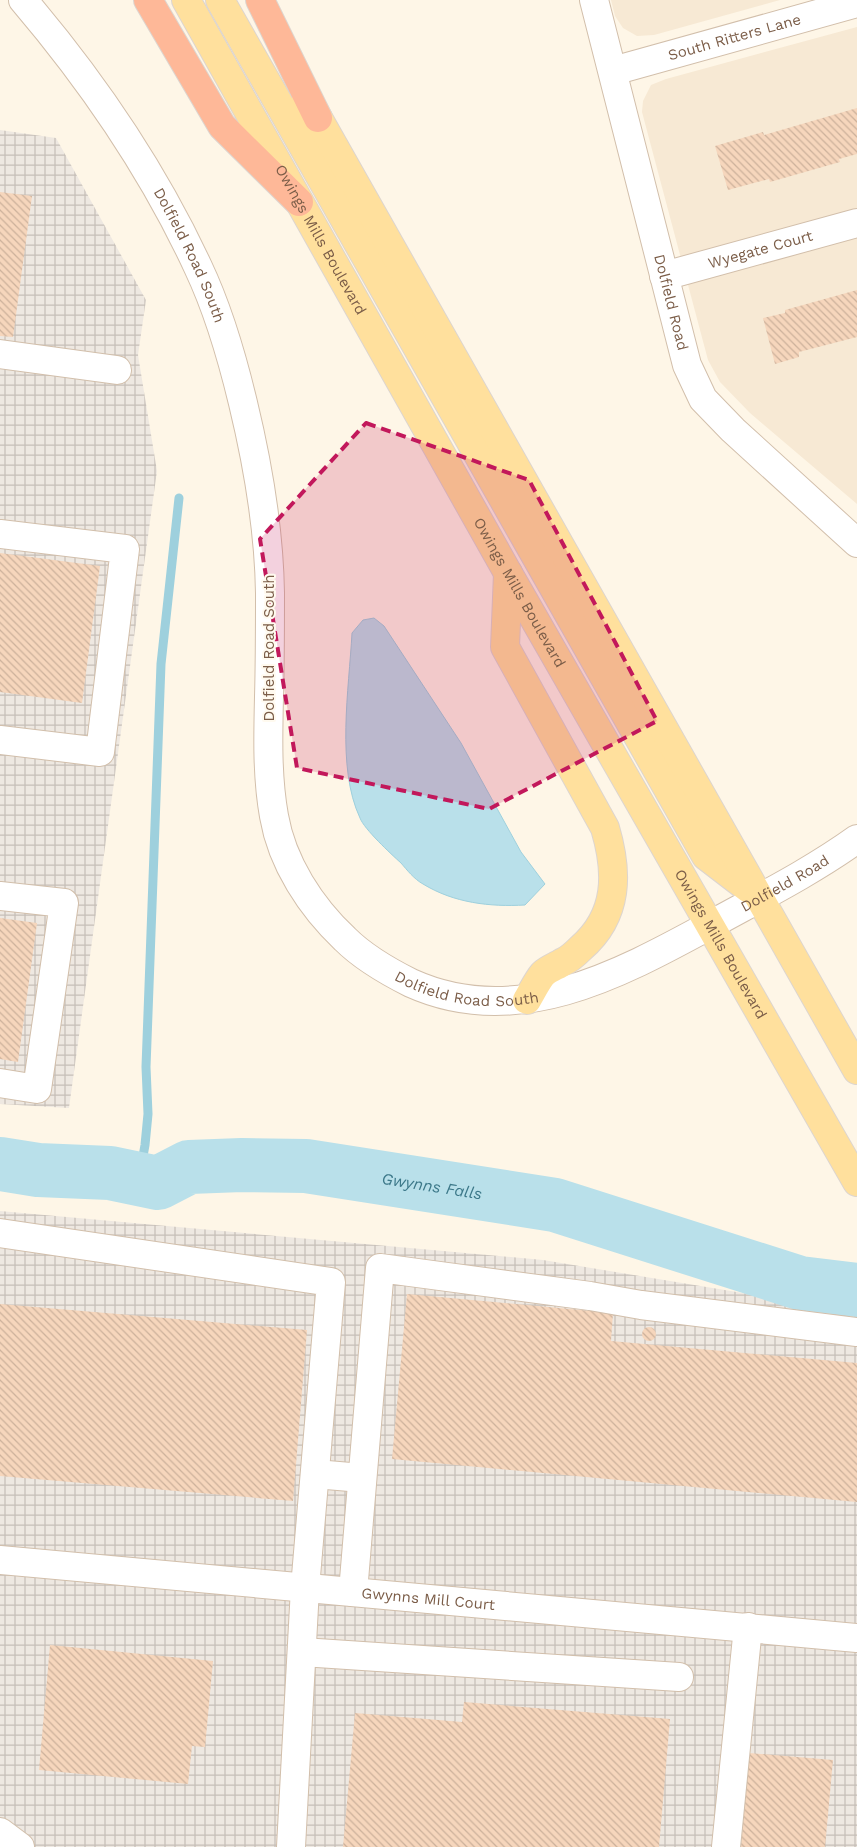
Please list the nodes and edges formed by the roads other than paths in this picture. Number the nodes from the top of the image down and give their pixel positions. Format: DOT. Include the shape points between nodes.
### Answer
graph roads {
  1 [pos="23,0"];
  2 [pos="148,0"];
  3 [pos="186,0"];
  4 [pos="220,0"];
  5 [pos="251,0"];
  6 [pos="260,0"];
  7 [pos="594,0"];
  8 [pos="857,3"];
  9 [pos="613,71"];
  10 [pos="318,118"];
  11 [pos="299,202"];
  12 [pos="857,222"];
  13 [pos="664,276"];
  14 [pos="0,354"];
  15 [pos="117,370"];
  16 [pos="0,534"];
  17 [pos="857,543"];
  18 [pos="508,573"];
  19 [pos="0,740"];
  20 [pos="857,839"];
  21 [pos="0,896"];
  22 [pos="760,898"];
  23 [pos="710,925"];
  24 [pos="527,1000"];
  25 [pos="857,1070"];
  26 [pos="0,1083"];
  27 [pos="857,1182"];
  28 [pos="0,1233"];
  29 [pos="857,1332"];
  30 [pos="315,1474"];
  31 [pos="362,1478"];
  32 [pos="0,1560"];
  33 [pos="305,1588"];
  34 [pos="353,1592"];
  35 [pos="748,1627"];
  36 [pos="857,1638"];
  37 [pos="302,1652"];
  38 [pos="679,1677"];
  39 [pos="0,1832"];
  40 [pos="20,1847"];
  41 [pos="292,1847"];
  42 [pos="726,1847"];
  1 -- 24 [label="street, Dolfield Road South" via="120,127 149,173 200,270 223,333 243,401 267,534 270,785 274,821 297,879 337,932 355,949 398,977 459,998"];
  2 -- 11 [label="highway" via="222,126"];
  3 -- 11 [label="main road, Owings Mills Boulevard"];
  4 -- 22 [label="main road" via="706,856"];
  5 -- 10 [label="main road"];
  6 -- 10 [label="highway"];
  7 -- 9 [label="street, Dolfield Road"];
  8 -- 9 [label="street, South Ritters Lane"];
  9 -- 13 [label="street, Dolfield Road"];
  10 -- 22 [label="main road"];
  11 -- 18 [label="main road, Owings Mills Boulevard"];
  12 -- 13 [label="street, Wyegate Court"];
  13 -- 17 [label="street, Dolfield Road" via="687,365 704,399 733,430"];
  14 -- 15 [label="street"];
  16 -- 19 [label="street" via="125,549 100,752"];
  18 -- 23 [label="main road, Owings Mills Boulevard"];
  18 -- 24 [label="main road" via="505,647 605,828 614,874 613,892 600,926 583,947 544,973"];
  20 -- 22 [label="street, Dolfield Road"];
  21 -- 26 [label="street" via="64,903 37,1089"];
  22 -- 23 [label="street, Dolfield Road"];
  22 -- 25 [label="main road"];
  23 -- 24 [label="street, Dolfield Road South" via="649,959 569,990"];
  23 -- 27 [label="main road, Owings Mills Boulevard"];
  28 -- 30 [label="street" via="331,1282"];
  29 -- 31 [label="street" via="380,1268"];
  30 -- 31 [label="street"];
  30 -- 33 [label="street"];
  31 -- 34 [label="street"];
  32 -- 33 [label="street, Gwynns Mill Court"];
  33 -- 34 [label="street, Gwynns Mill Court"];
  33 -- 37 [label="street"];
  34 -- 35 [label="street, Gwynns Mill Court"];
  35 -- 36 [label="street, Gwynns Mill Court"];
  35 -- 42 [label="street"];
  37 -- 38 [label="street"];
  37 -- 41 [label="street"];
  39 -- 40 [label="street"];
}
